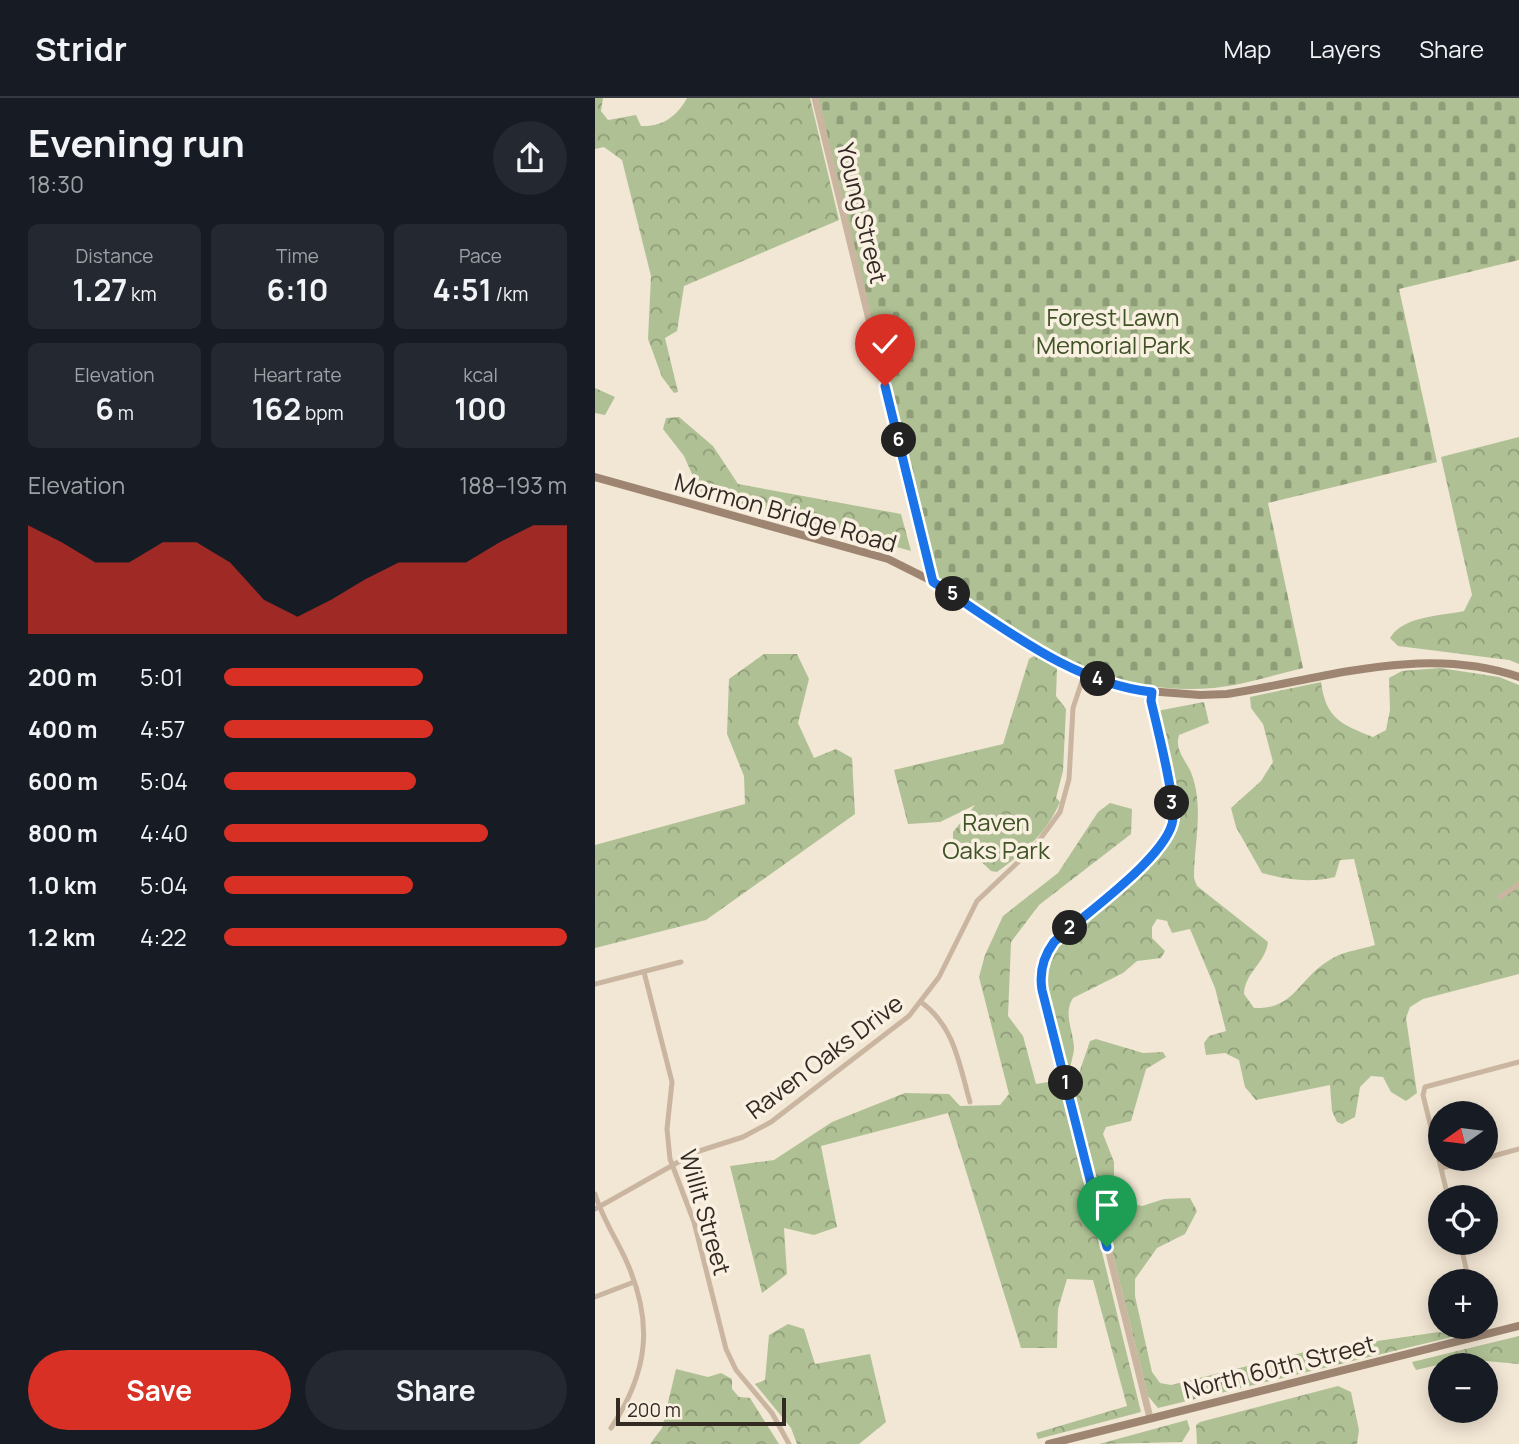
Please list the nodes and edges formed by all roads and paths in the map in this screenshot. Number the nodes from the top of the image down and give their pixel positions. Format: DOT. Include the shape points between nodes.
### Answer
graph roads {
  1 [pos="815,98"];
  2 [pos="595,477"];
  3 [pos="933,582"];
  4 [pos="1084,675"];
  5 [pos="1519,677"];
  6 [pos="1152,692"];
  7 [pos="1518,885"];
  8 [pos="1519,895"];
  9 [pos="1500,897"];
  10 [pos="681,962"];
  11 [pos="645,972"];
  12 [pos="595,984"];
  13 [pos="921,1002"];
  14 [pos="1519,1062"];
  15 [pos="970,1102"];
  16 [pos="1428,1103"];
  17 [pos="1519,1149"];
  18 [pos="1498,1154"];
  19 [pos="671,1166"];
  20 [pos="595,1194"];
  21 [pos="597,1208"];
  22 [pos="634,1282"];
  23 [pos="595,1297"];
  24 [pos="1519,1326"];
  25 [pos="1498,1328"];
  26 [pos="1447,1339"];
  27 [pos="1150,1418"];
  28 [pos="611,1428"];
  29 [pos="789,1444"];
  30 [pos="1052,1444"];
  1 -- 3 [label="street, Young Street"];
  2 -- 3 [label="main road, Mormon Bridge Road" via="861,549"];
  3 -- 4 [label="main road, Mormon Bridge Road"];
  4 -- 6 [label="main road, Mormon Bridge Road"];
  4 -- 13 [label="street, Raven Oaks Drive" via="1073,708 1069,779 1060,813 1035,846 978,901"];
  5 -- 6 [label="main road, Mormon Bridge Road" via="1472,665 1417,662 1227,694"];
  6 -- 27 [label="street" via="1172,809 1167,838 1054,942 1043,961 1042,990"];
  7 -- 8 [label="street"];
  7 -- 9 [label="street"];
  10 -- 11 [label="street"];
  11 -- 12 [label="street"];
  11 -- 19 [label="street, Willit Street" via="672,1082 667,1129"];
  13 -- 15 [label="street" via="949,1031"];
  13 -- 19 [label="street, Raven Oaks Drive" via="893,1031 771,1122"];
  14 -- 16 [label="street" via="1430,1083 1425,1088"];
  17 -- 18 [label="street"];
  19 -- 21 [label="street, Raven Oaks Drive"];
  19 -- 29 [label="street, Willit Street" via="694,1222 728,1356 772,1413"];
  20 -- 21 [label="street"];
  21 -- 22 [label="street"];
  22 -- 23 [label="street"];
  22 -- 28 [label="street" via="644,1329 643,1357 631,1396"];
  24 -- 25 [label="main road, North 60th Street"];
  26 -- 27 [label="main road, North 60th Street"];
  27 -- 30 [label="main road, North 60th Street"];
}
